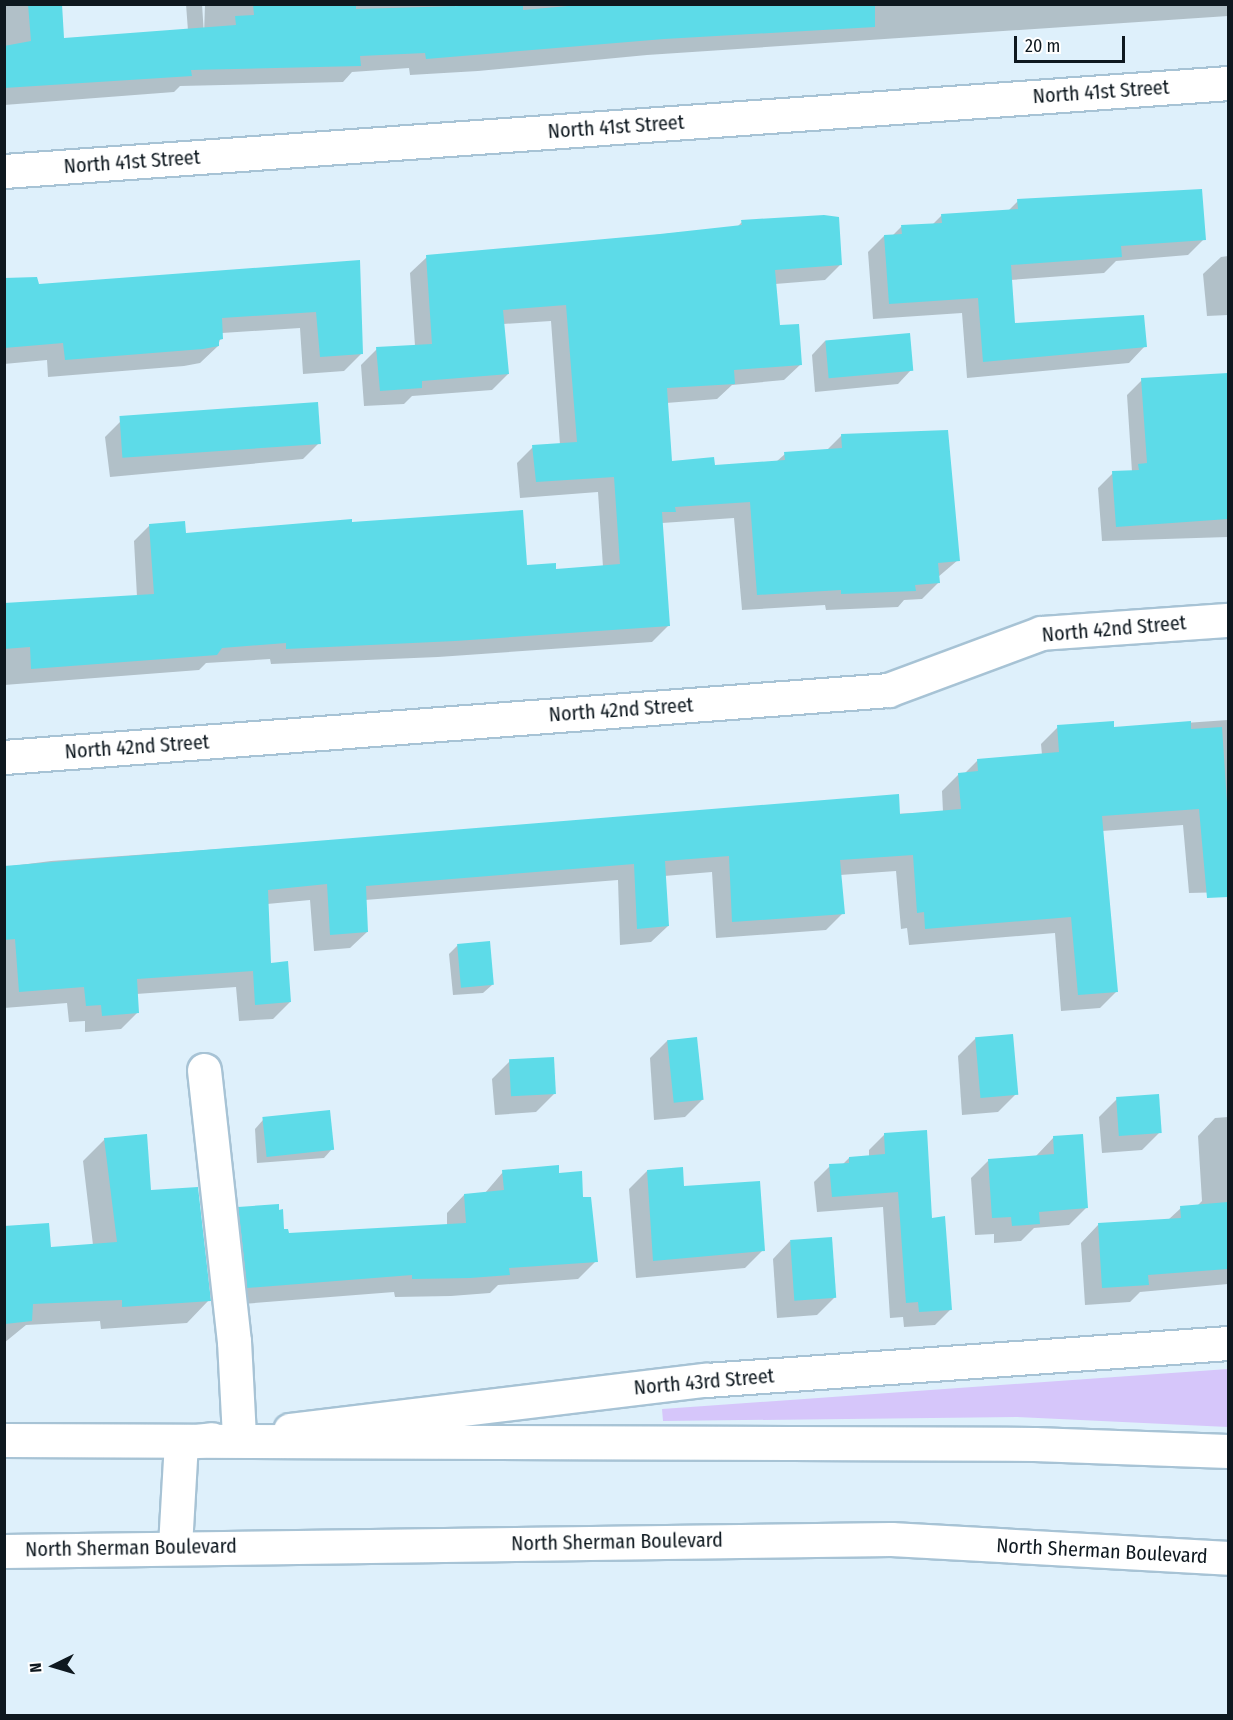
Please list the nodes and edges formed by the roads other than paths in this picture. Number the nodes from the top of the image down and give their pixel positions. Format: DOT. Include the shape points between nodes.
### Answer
graph roads {
  1 [pos="1228,83"];
  2 [pos="4,171"];
  3 [pos="1228,620"];
  4 [pos="4,757"];
  5 [pos="204,1070"];
  6 [pos="1228,1343"];
  7 [pos="239,1436"];
  8 [pos="4,1440"];
  9 [pos="181,1443"];
  10 [pos="1228,1451"];
  11 [pos="176,1546"];
  12 [pos="4,1551"];
  13 [pos="1228,1558"];
  1 -- 2 [label="street, North 41st Street"];
  3 -- 4 [label="street, North 42nd Street" via="1041,633 888,690"];
  5 -- 7 [label="street" via="234,1341"];
  6 -- 7 [label="street, North 43rd Street" via="706,1380"];
  7 -- 9 [label="street, North 43rd Street"];
  8 -- 9 [label="street"];
  9 -- 10 [label="street" via="1034,1444"];
  9 -- 11 [label="street"];
  11 -- 12 [label="street, North Sherman Boulevard"];
  11 -- 13 [label="street, North Sherman Boulevard" via="891,1539"];
}
